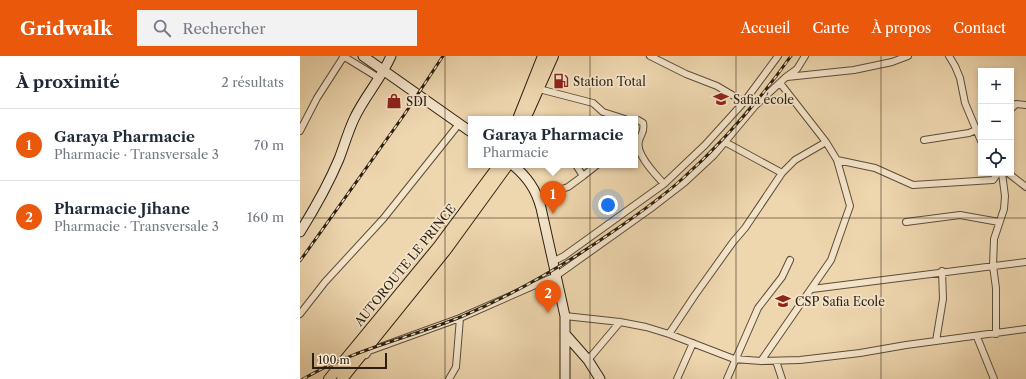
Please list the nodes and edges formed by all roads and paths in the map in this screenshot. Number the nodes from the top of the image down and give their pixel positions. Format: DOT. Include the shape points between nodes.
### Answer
graph roads {
  1 [pos="343,56"];
  2 [pos="363,56"];
  3 [pos="390,56"];
  4 [pos="544,56"];
  5 [pos="553,56"];
  6 [pos="650,56"];
  7 [pos="778,56"];
  8 [pos="805,56"];
  9 [pos="908,56"];
  10 [pos="949,56"];
  11 [pos="382,74"];
  12 [pos="786,77"];
  13 [pos="780,83"];
  14 [pos="539,89"];
  15 [pos="744,102"];
  16 [pos="1026,105"];
  17 [pos="1014,106"];
  18 [pos="519,116"];
  19 [pos="527,116"];
  20 [pos="616,116"];
  21 [pos="303,117"];
  22 [pos="638,120"];
  23 [pos="460,124"];
  24 [pos="978,129"];
  25 [pos="468,130"];
  26 [pos="300,131"];
  27 [pos="638,139"];
  28 [pos="924,140"];
  29 [pos="725,142"];
  30 [pos="826,142"];
  31 [pos="638,146"];
  32 [pos="837,160"];
  33 [pos="504,168"];
  34 [pos="504,168"];
  35 [pos="511,168"];
  36 [pos="578,168"];
  37 [pos="593,168"];
  38 [pos="782,173"];
  39 [pos="583,176"];
  40 [pos="996,176"];
  41 [pos="1002,176"];
  42 [pos="1012,176"];
  43 [pos="664,184"];
  44 [pos="1026,187"];
  45 [pos="538,198"];
  46 [pos="906,222"];
  47 [pos="999,222"];
  48 [pos="300,232"];
  49 [pos="790,260"];
  50 [pos="552,262"];
  51 [pos="1026,262"];
  52 [pos="993,266"];
  53 [pos="942,271"];
  54 [pos="556,276"];
  55 [pos="812,289"];
  56 [pos="300,314"];
  57 [pos="565,316"];
  58 [pos="460,318"];
  59 [pos="620,322"];
  60 [pos="1026,329"];
  61 [pos="669,334"];
  62 [pos="996,334"];
  63 [pos="566,335"];
  64 [pos="976,337"];
  65 [pos="936,341"];
  66 [pos="693,343"];
  67 [pos="588,360"];
  68 [pos="734,360"];
  69 [pos="761,361"];
  70 [pos="776,361"];
  71 [pos="329,379"];
  72 [pos="342,379"];
  73 [pos="347,379"];
  74 [pos="449,379"];
  75 [pos="565,379"];
  76 [pos="600,379"];
  77 [pos="677,379"];
  78 [pos="726,379"];
  79 [pos="782,379"];
  80 [pos="994,379"];
  1 -- 11 [label="street"];
  1 -- 21 [label="street"];
  2 -- 11 [label="main road"];
  3 -- 11 [label="main road"];
  4 -- 18 [label="main road"];
  5 -- 14 [label="main road"];
  6 -- 15 [label="street" via="717,86"];
  7 -- 15 [label="street"];
  8 -- 12 [label="street" via="796,69"];
  9 -- 12 [label="street" via="854,70"];
  10 -- 24 [label="street" via="960,78 965,103"];
  11 -- 23 [label="main road"];
  11 -- 48 [label="main road" via="354,119 317,206"];
  12 -- 13 [label="street"];
  13 -- 29 [label="street" via="755,106"];
  13 -- 30 [label="street"];
  14 -- 19 [label="main road"];
  14 -- 20 [label="street" via="593,103 603,112"];
  15 -- 43 [label="street" via="705,145"];
  16 -- 17 [label="street"];
  21 -- 26 [label="street"];
  22 -- 27 [label="street" via="645,128"];
  23 -- 25 [label="main road"];
  23 -- 56 [label="street" via="383,219 325,282"];
  24 -- 28 [label="street" via="969,133"];
  29 -- 38 [label="street"];
  29 -- 54 [label="street" via="685,182"];
  30 -- 32 [label="street"];
  30 -- 38 [label="street" via="795,160"];
  31 -- 43 [label="street" via="646,163"];
  32 -- 40 [label="street" via="876,168 913,185 993,180"];
  32 -- 55 [label="street" via="850,206 831,260"];
  33 -- 71 [label="main road, AUTOROUTE LE PRINCE"];
  34 -- 72 [label="main road, AUTOROUTE LE PRINCE" via="446,250"];
  35 -- 45 [label="main road" via="526,176"];
  36 -- 39 [label="street"];
  37 -- 39 [label="street"];
  38 -- 61 [label="street"];
  39 -- 45 [label="street" via="568,187"];
  41 -- 47 [label="street" via="1005,196"];
  42 -- 44 [label="street"];
  43 -- 50 [label="street"];
  45 -- 50 [label="main road"];
  46 -- 47 [label="street" via="960,214"];
  47 -- 52 [label="street" via="994,239"];
  49 -- 68 [label="street" via="782,276 758,308"];
  50 -- 54 [label="main road"];
  51 -- 52 [label="street"];
  52 -- 53 [label="street"];
  52 -- 62 [label="street" via="996,288"];
  53 -- 55 [label="street"];
  53 -- 65 [label="street" via="943,299"];
  54 -- 57 [label="main road"];
  54 -- 58 [label="street"];
  55 -- 69 [label="street"];
  57 -- 59 [label="street"];
  57 -- 63 [label="main road"];
  58 -- 73 [label="street" via="369,351"];
  58 -- 74 [label="street" via="456,367"];
  59 -- 61 [label="street"];
  59 -- 67 [label="street"];
  60 -- 62 [label="street"];
  61 -- 66 [label="street"];
  62 -- 64 [label="street"];
  63 -- 67 [label="main road"];
  63 -- 75 [label="main road"];
  64 -- 65 [label="street"];
  64 -- 80 [label="street"];
  65 -- 70 [label="street" via="860,353"];
  66 -- 68 [label="street"];
  66 -- 77 [label="street"];
  67 -- 76 [label="main road"];
  68 -- 69 [label="street"];
  68 -- 78 [label="street"];
  69 -- 70 [label="street"];
  70 -- 79 [label="street"];
}
